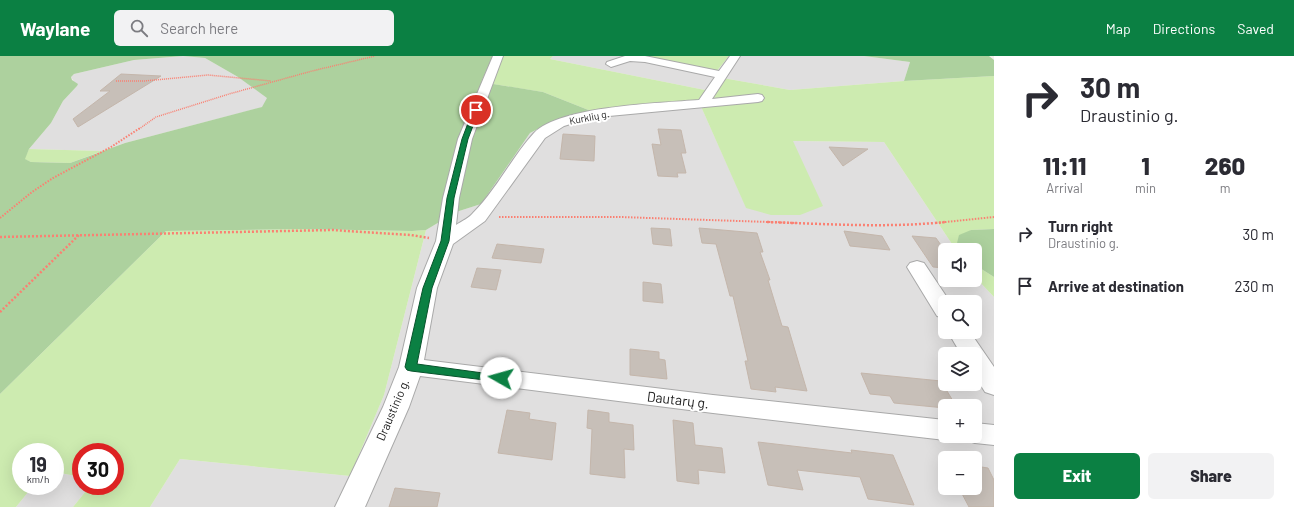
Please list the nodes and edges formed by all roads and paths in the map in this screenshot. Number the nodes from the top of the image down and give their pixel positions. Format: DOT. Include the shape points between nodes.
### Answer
graph roads {
  1 [pos="375,56"];
  2 [pos="498,56"];
  3 [pos="735,56"];
  4 [pos="611,64"];
  5 [pos="722,75"];
  6 [pos="273,81"];
  7 [pos="116,82"];
  8 [pos="758,98"];
  9 [pos="703,104"];
  10 [pos="479,217"];
  11 [pos="994,217"];
  12 [pos="0,218"];
  13 [pos="79,235"];
  14 [pos="0,237"];
  15 [pos="445,241"];
  16 [pos="917,267"];
  17 [pos="938,300"];
  18 [pos="0,312"];
  19 [pos="411,367"];
  20 [pos="982,368"];
  21 [pos="994,386"];
  22 [pos="938,429"];
  23 [pos="982,434"];
  24 [pos="994,436"];
  25 [pos="350,507"];
  1 -- 6 [label="path"];
  2 -- 15 [label="street, Draustinio g." via="465,139 451,198"];
  3 -- 5 [label="street"];
  4 -- 5 [label="street" via="629,58 644,59"];
  5 -- 9 [label="street"];
  6 -- 7 [label="path" via="202,75"];
  6 -- 12 [label="path" via="156,117 111,147 37,188"];
  8 -- 9 [label="street, Kurklių g."];
  9 -- 10 [label="street, Kurklių g." via="609,112 578,117 560,124 540,135"];
  10 -- 11 [label="path" via="620,217 865,224 924,224"];
  10 -- 15 [label="street, Kurklių g."];
  13 -- 14 [label="path"];
  13 -- 15 [label="path" via="332,230 411,235"];
  13 -- 18 [label="path"];
  15 -- 19 [label="street, Draustinio g." via="427,288"];
  16 -- 17 [label="street"];
  19 -- 22 [label="street, Dautarų g."];
  19 -- 25 [label="street, Draustinio g." via="396,407"];
  20 -- 21 [label="street"];
  23 -- 24 [label="street"];
}
